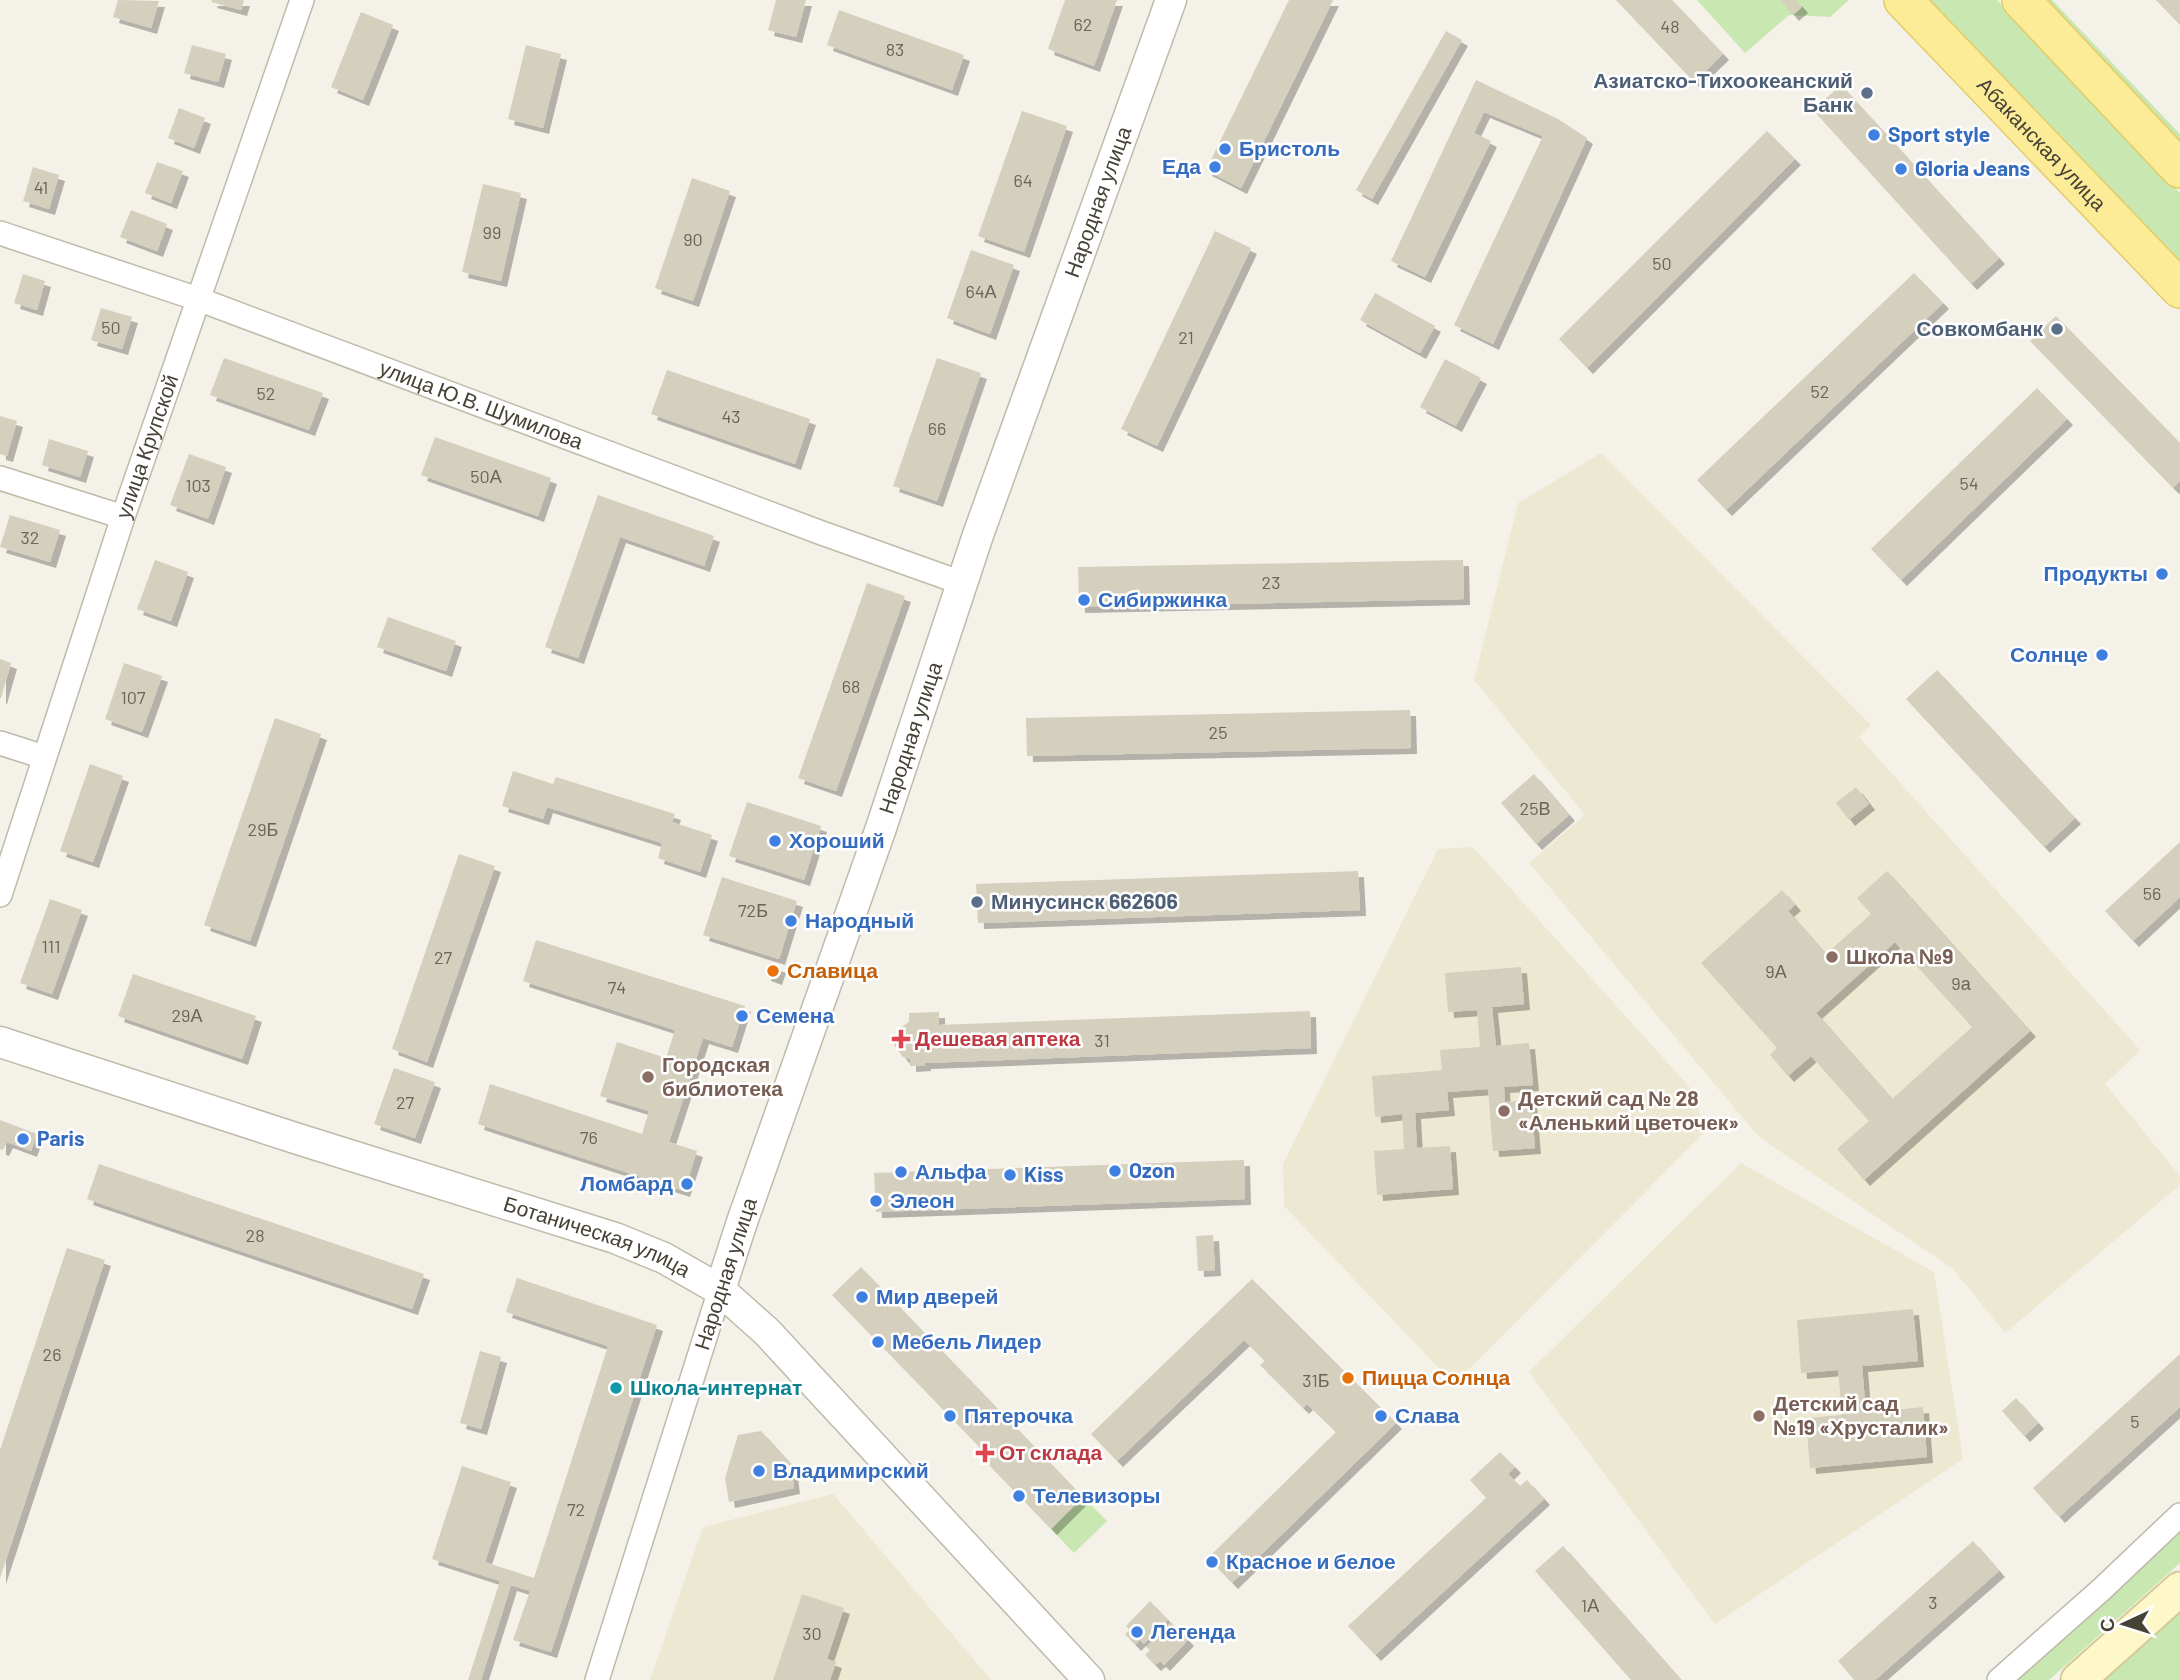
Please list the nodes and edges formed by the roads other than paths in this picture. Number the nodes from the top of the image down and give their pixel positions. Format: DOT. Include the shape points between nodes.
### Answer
graph roads {
  1 [pos="302,0"];
  2 [pos="1171,0"];
  3 [pos="1903,0"];
  4 [pos="2021,0"];
  5 [pos="2180,169"];
  6 [pos="0,233"];
  7 [pos="2180,289"];
  8 [pos="198,299"];
  9 [pos="0,478"];
  10 [pos="123,517"];
  11 [pos="962,583"];
  12 [pos="0,743"];
  13 [pos="44,757"];
  14 [pos="0,895"];
  15 [pos="0,1042"];
  16 [pos="720,1290"];
  17 [pos="2180,1515"];
  18 [pos="2180,1589"];
  19 [pos="597,1680"];
  20 [pos="1089,1680"];
  21 [pos="1999,1680"];
  22 [pos="2078,1680"];
  1 -- 8 [label="street, улица Крупской"];
  2 -- 11 [label="street, Народная улица"];
  3 -- 7 [label="main road, Абаканская улица"];
  4 -- 5 [label="main road"];
  6 -- 8 [label="street, улица Ю.В. Шумилова"];
  8 -- 10 [label="street, улица Крупской"];
  8 -- 11 [label="street, улица Ю.В. Шумилова"];
  9 -- 10 [label="street"];
  10 -- 13 [label="street, улица Крупской"];
  11 -- 16 [label="street, Народная улица"];
  12 -- 13 [label="street"];
  13 -- 14 [label="street, улица Крупской"];
  15 -- 16 [label="street, Ботаническая улица" via="615,1238 664,1258"];
  16 -- 19 [label="street, Народная улица"];
  16 -- 20 [label="street, Ботаническая улица" via="767,1332"];
  17 -- 21 [label="street"];
  18 -- 22 [label="main road"];
}
